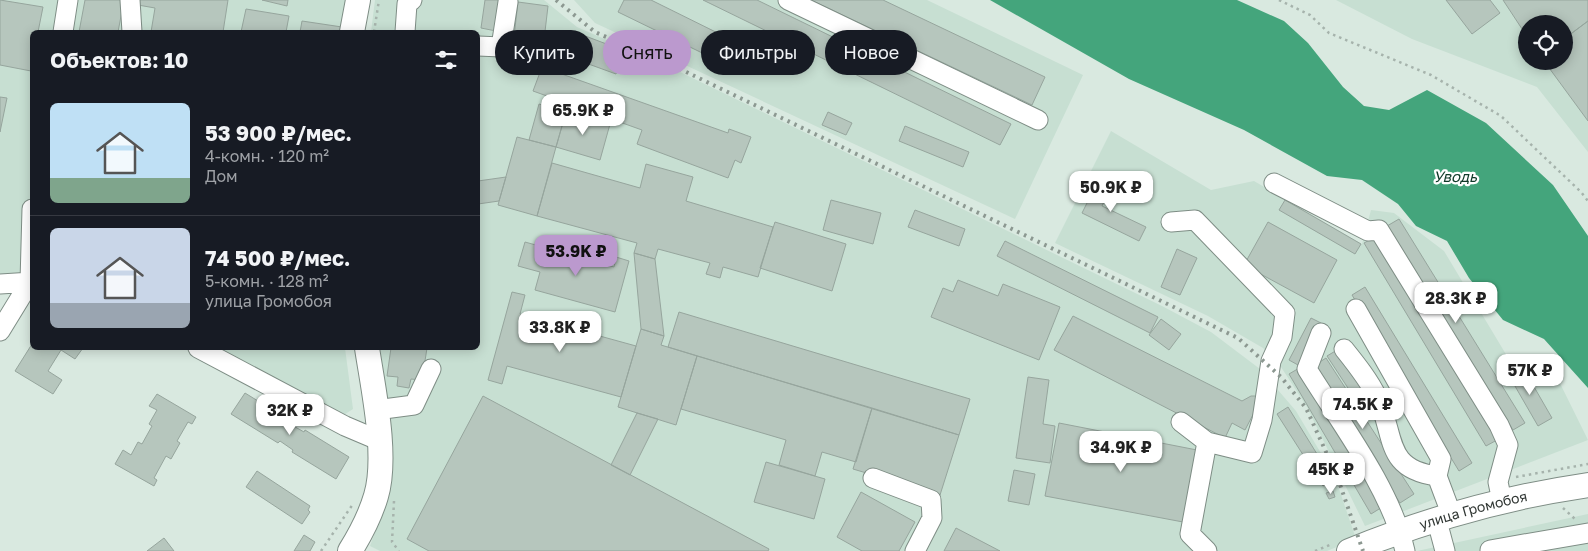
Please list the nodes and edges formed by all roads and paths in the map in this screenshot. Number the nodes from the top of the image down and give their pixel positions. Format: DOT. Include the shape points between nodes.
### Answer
graph roads {
  1 [pos="68,0"];
  2 [pos="130,0"];
  3 [pos="358,0"];
  4 [pos="379,0"];
  5 [pos="412,0"];
  6 [pos="788,0"];
  7 [pos="1278,0"];
  8 [pos="508,2"];
  9 [pos="63,30"];
  10 [pos="132,30"];
  11 [pos="352,30"];
  12 [pos="374,30"];
  13 [pos="405,30"];
  14 [pos="480,46"];
  15 [pos="1038,120"];
  16 [pos="1274,184"];
  17 [pos="1588,201"];
  18 [pos="1172,222"];
  19 [pos="30,282"];
  20 [pos="0,284"];
  21 [pos="30,284"];
  22 [pos="1356,309"];
  23 [pos="0,331"];
  24 [pos="1321,334"];
  25 [pos="1344,349"];
  26 [pos="202,350"];
  27 [pos="367,350"];
  28 [pos="430,369"];
  29 [pos="376,410"];
  30 [pos="1181,422"];
  31 [pos="378,440"];
  32 [pos="1207,442"];
  33 [pos="1588,471"];
  34 [pos="1437,476"];
  35 [pos="873,478"];
  36 [pos="357,497"];
  37 [pos="1502,502"];
  38 [pos="1444,518"];
  39 [pos="1588,533"];
  40 [pos="1403,542"];
  41 [pos="1355,548"];
  42 [pos="354,550"];
  43 [pos="321,551"];
  44 [pos="916,551"];
  45 [pos="1207,551"];
  46 [pos="1444,551"];
  47 [pos="1487,551"];
  1 -- 9 [label="street"];
  2 -- 10 [label="street"];
  3 -- 11 [label="main road"];
  4 -- 12 [label="path"];
  5 -- 13 [label="street" via="407,4"];
  6 -- 15 [label="street"];
  7 -- 17 [label="path" via="1310,15 1329,33 1431,75 1501,116"];
  8 -- 14 [label="street" via="500,47"];
  16 -- 37 [label="street" via="1368,231 1379,230 1499,425 1508,445 1498,482"];
  18 -- 32 [label="street" via="1195,220 1285,313 1282,337 1271,361 1262,420 1252,453"];
  19 -- 20 [label="street"];
  21 -- 23 [label="street"];
  22 -- 34 [label="street" via="1441,459"];
  24 -- 40 [label="street" via="1307,369 1388,501"];
  25 -- 34 [label="street" via="1378,397 1397,457 1410,469"];
  26 -- 31 [label="street" via="345,426"];
  27 -- 29 [label="main road"];
  28 -- 29 [label="street" via="414,405"];
  29 -- 31 [label="main road"];
  30 -- 32 [label="street"];
  31 -- 42 [label="main road" via="376,496"];
  32 -- 45 [label="street" via="1190,534"];
  33 -- 37 [label="main road, улица Громобоя"];
  34 -- 38 [label="street"];
  35 -- 44 [label="street" via="931,500 932,518"];
  36 -- 43 [label="path"];
  37 -- 38 [label="main road, улица Громобоя"];
  38 -- 40 [label="main road, улица Громобоя"];
  38 -- 46 [label="street"];
  39 -- 47 [label="street"];
  40 -- 41 [label="main road, улица Громобоя"];
}
